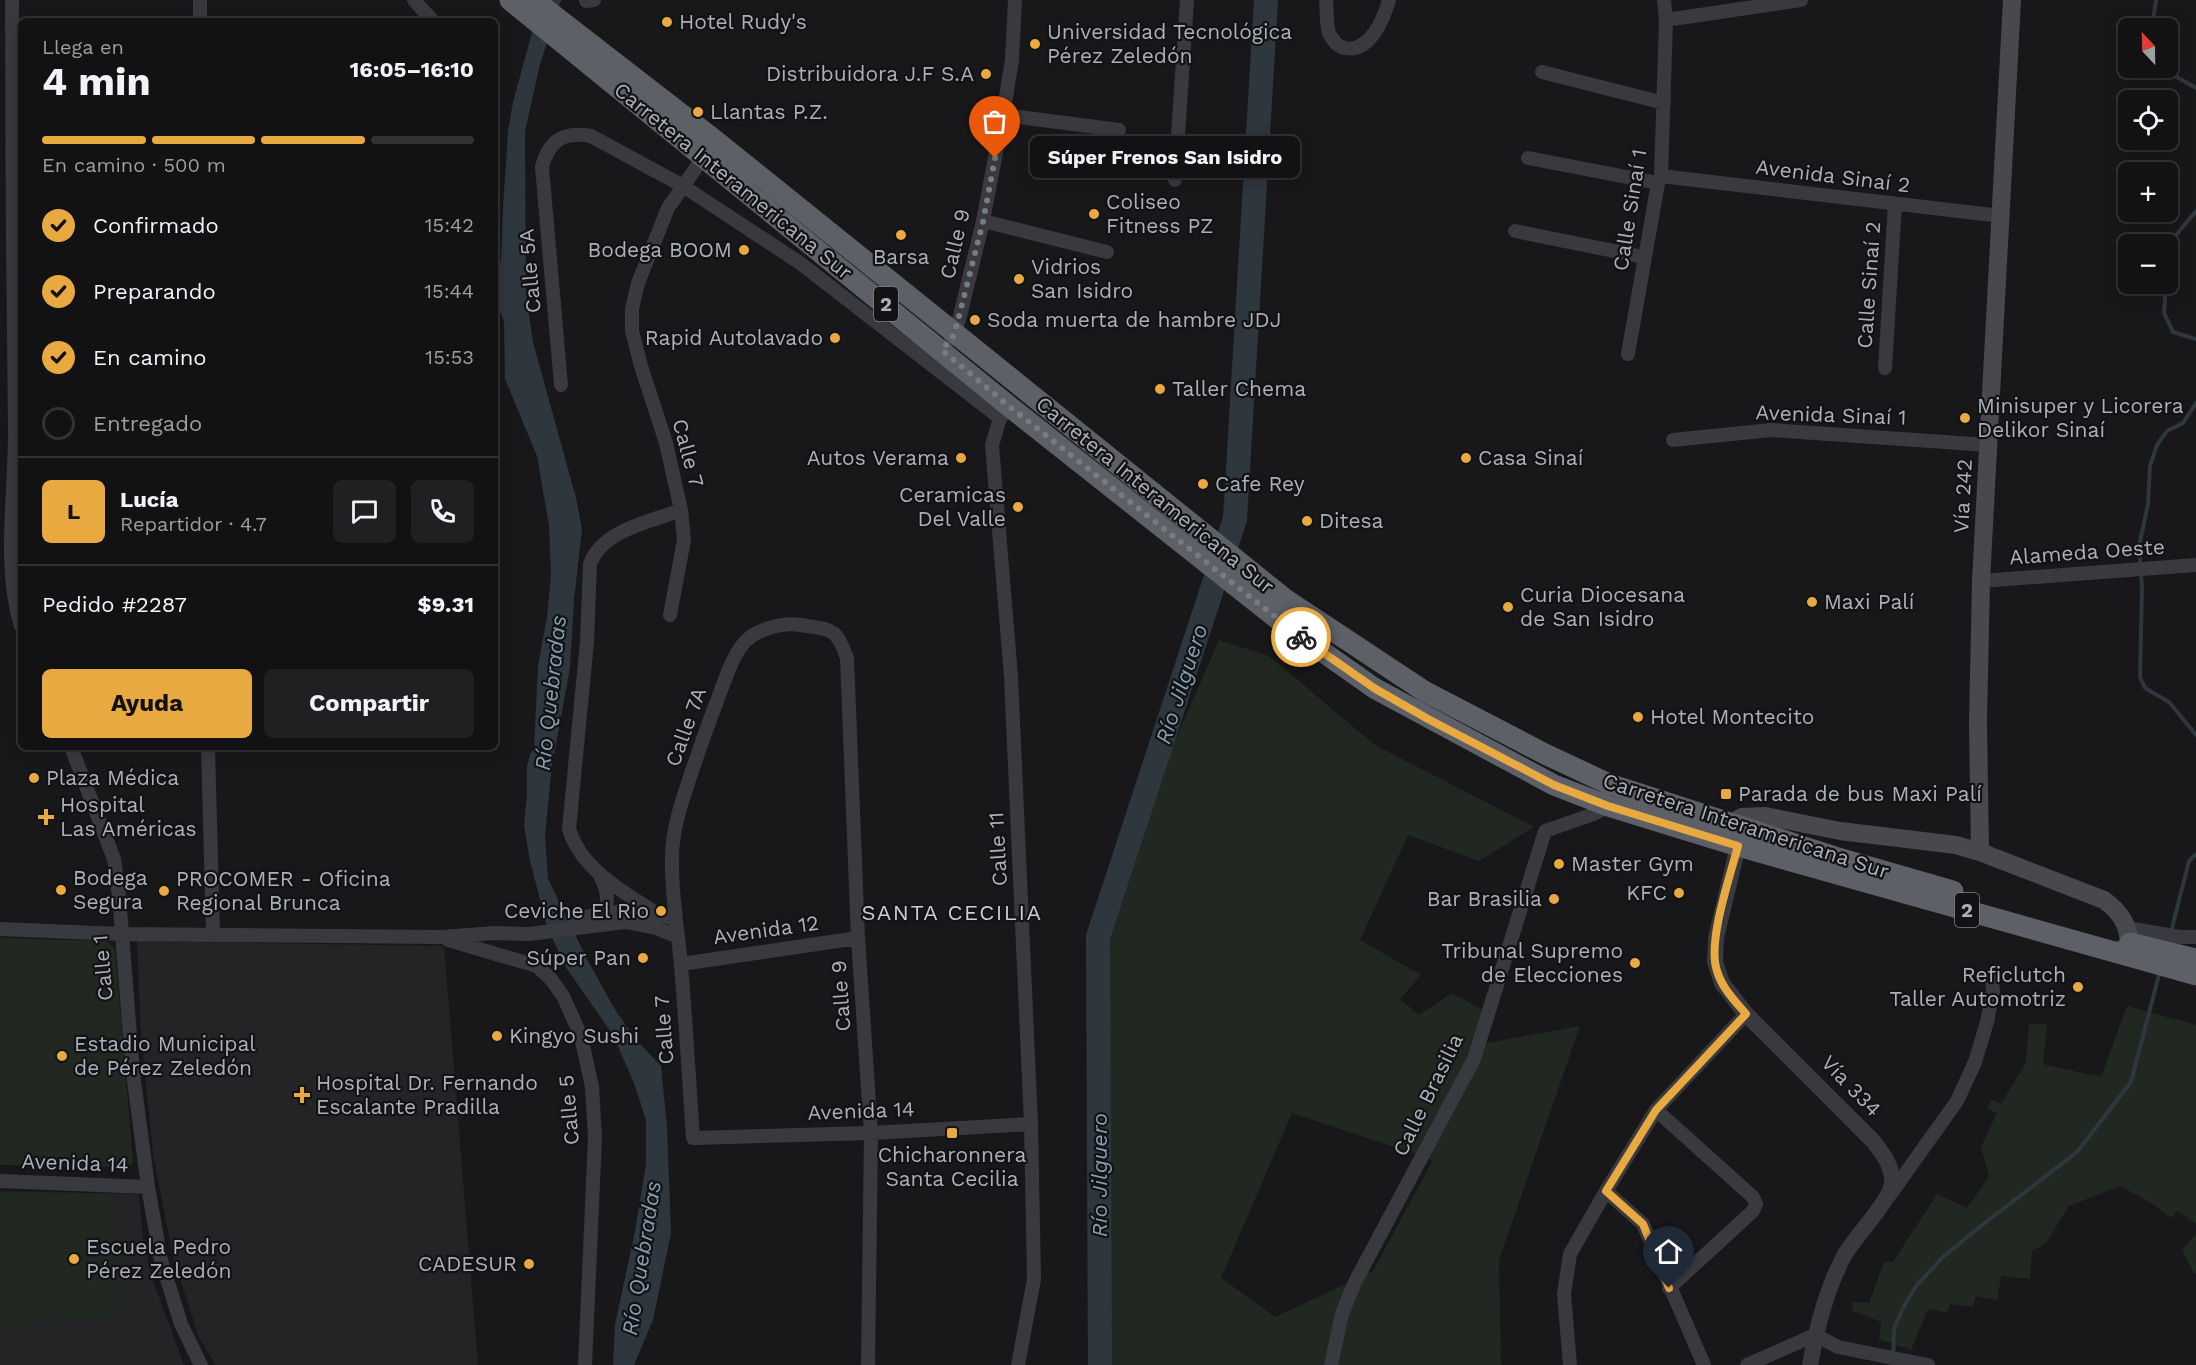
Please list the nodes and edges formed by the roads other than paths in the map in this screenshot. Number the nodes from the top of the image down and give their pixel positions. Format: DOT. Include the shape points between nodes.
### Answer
graph roads {
  1 [pos="12,0"];
  2 [pos="200,0"];
  3 [pos="414,0"];
  4 [pos="594,0"];
  5 [pos="1015,0"];
  6 [pos="1187,0"];
  7 [pos="1326,0"];
  8 [pos="1389,0"];
  9 [pos="1664,0"];
  10 [pos="1801,0"];
  11 [pos="2011,0"];
  12 [pos="586,1"];
  13 [pos="522,4"];
  14 [pos="200,18"];
  15 [pos="430,18"];
  16 [pos="1666,20"];
  17 [pos="1542,72"];
  18 [pos="1664,103"];
  19 [pos="1003,115"];
  20 [pos="1119,130"];
  21 [pos="710,149"];
  22 [pos="11,156"];
  23 [pos="1528,158"];
  24 [pos="1659,179"];
  25 [pos="1175,180"];
  26 [pos="682,186"];
  27 [pos="1895,204"];
  28 [pos="2001,216"];
  29 [pos="983,222"];
  30 [pos="1515,231"];
  31 [pos="1107,252"];
  32 [pos="1644,257"];
  33 [pos="948,342"];
  34 [pos="6,345"];
  35 [pos="1628,354"];
  36 [pos="1885,368"];
  37 [pos="561,385"];
  38 [pos="1025,391"];
  39 [pos="1005,412"];
  40 [pos="1673,440"];
  41 [pos="1988,445"];
  42 [pos="681,510"];
  43 [pos="6,528"];
  44 [pos="2196,565"];
  45 [pos="1981,581"];
  46 [pos="17,593"];
  47 [pos="670,615"];
  48 [pos="829,630"];
  49 [pos="72,750"];
  50 [pos="208,750"];
  51 [pos="1567,790"];
  52 [pos="1608,806"];
  53 [pos="1714,819"];
  54 [pos="1738,846"];
  55 [pos="1804,848"];
  56 [pos="1980,852"];
  57 [pos="600,876"];
  58 [pos="654,912"];
  59 [pos="594,919"];
  60 [pos="675,919"];
  61 [pos="0,929"];
  62 [pos="121,934"];
  63 [pos="213,934"];
  64 [pos="2128,935"];
  65 [pos="676,936"];
  66 [pos="441,937"];
  67 [pos="2196,937"];
  68 [pos="858,938"];
  69 [pos="2109,952"];
  70 [pos="2196,960"];
  71 [pos="681,964"];
  72 [pos="2196,975"];
  73 [pos="1992,976"];
  74 [pos="1746,1014"];
  75 [pos="1656,1110"];
  76 [pos="1031,1124"];
  77 [pos="871,1133"];
  78 [pos="693,1138"];
  79 [pos="0,1181"];
  80 [pos="148,1187"];
  81 [pos="1606,1191"];
  82 [pos="1889,1196"];
  83 [pos="1669,1288"];
  84 [pos="1815,1335"];
  85 [pos="201,1365"];
  86 [pos="585,1365"];
  87 [pos="868,1365"];
  88 [pos="1018,1365"];
  89 [pos="1331,1365"];
  90 [pos="1570,1365"];
  91 [pos="1704,1365"];
  92 [pos="1747,1365"];
  93 [pos="1810,1365"];
  94 [pos="1928,1365"];
  1 -- 22 [label="street"];
  2 -- 14 [label="street"];
  3 -- 15 [label="street"];
  4 -- 12 [label="street"];
  5 -- 19 [label="street, Calle 9" via="1012,60"];
  6 -- 25 [label="street"];
  7 -- 8 [label="street" via="1329,32 1342,48 1351,49 1374,33"];
  9 -- 16 [label="street, Calle Sinaí 1"];
  10 -- 16 [label="street"];
  11 -- 28 [label="main road, Vía 242"];
  13 -- 21 [label="highway, Carretera Interamericana Sur / 2"];
  16 -- 18 [label="street, Calle Sinaí 1"];
  17 -- 18 [label="street"];
  18 -- 24 [label="street, Calle Sinaí 1"];
  19 -- 20 [label="street"];
  19 -- 29 [label="street, Calle 9"];
  21 -- 26 [label="street, Calle 7"];
  21 -- 33 [label="highway, Carretera Interamericana Sur / 2"];
  22 -- 34 [label="street"];
  23 -- 24 [label="street, Avenida Sinaí 2"];
  24 -- 27 [label="street, Avenida Sinaí 2"];
  24 -- 32 [label="street, Calle Sinaí 1"];
  26 -- 37 [label="street, Calle 5A" via="591,136 576,134 562,138 546,153 542,167"];
  26 -- 39 [label="street" via="800,263"];
  26 -- 42 [label="street, Calle 7" via="664,219 638,283 632,309 632,331 666,442"];
  27 -- 28 [label="street, Avenida Sinaí 2"];
  27 -- 36 [label="street, Calle Sinaí 2"];
  28 -- 41 [label="main road, Vía 242"];
  29 -- 31 [label="street"];
  29 -- 33 [label="street, Calle 9"];
  30 -- 32 [label="street"];
  32 -- 35 [label="street, Calle Sinaí 1"];
  33 -- 38 [label="highway, Carretera Interamericana Sur / 2"];
  33 -- 39 [label="highway, Carretera Interamericana Sur / 2"];
  34 -- 43 [label="street" via="15,429"];
  38 -- 39 [label="highway"];
  38 -- 53 [label="highway, Carretera Interamericana Sur / 2" via="1285,599 1424,690 1609,784"];
  39 -- 51 [label="highway, Carretera Interamericana Sur / 2" via="1374,688"];
  39 -- 76 [label="street, Calle 11" via="992,445 1011,677"];
  40 -- 41 [label="street, Avenida Sinaí 1" via="1771,430"];
  41 -- 45 [label="main road, Vía 242"];
  42 -- 47 [label="street" via="684,540"];
  42 -- 57 [label="street, Calle 7" via="615,535 594,553 590,564 587,642 569,829 578,850"];
  43 -- 46 [label="street"];
  44 -- 45 [label="street, Alameda Oeste"];
  45 -- 56 [label="main road, Vía 242"];
  48 -- 60 [label="street, Calle 7A" via="797,624 757,633 743,643 732,663 675,829"];
  48 -- 68 [label="street, Calle 9" via="840,638 847,658"];
  49 -- 62 [label="street, Calle 1" via="114,859"];
  50 -- 63 [label="street"];
  51 -- 52 [label="highway, Carretera Interamericana Sur / 2"];
  51 -- 53 [label="highway"];
  52 -- 54 [label="highway, Carretera Interamericana Sur / 2"];
  52 -- 89 [label="street, Calle Brasilia" via="1545,831 1474,1059 1355,1282 1342,1314"];
  53 -- 54 [label="highway"];
  53 -- 55 [label="highway, Carretera Interamericana Sur / 2"];
  53 -- 56 [label="main road" via="1765,816"];
  54 -- 55 [label="highway"];
  54 -- 69 [label="highway, Carretera Interamericana Sur / 2"];
  54 -- 74 [label="street, Vía 334" via="1720,918 1715,962 1722,983"];
  55 -- 64 [label="highway, Carretera Interamericana Sur / 2"];
  56 -- 64 [label="main road" via="2104,900 2116,909"];
  57 -- 58 [label="street, Calle 7"];
  57 -- 59 [label="street, Calle 7" via="608,896 606,907"];
  58 -- 59 [label="street" via="633,909"];
  58 -- 60 [label="street"];
  59 -- 65 [label="street" via="656,928"];
  59 -- 66 [label="street" via="528,930 511,927 495,933"];
  60 -- 65 [label="street, Calle 7"];
  61 -- 62 [label="street"];
  62 -- 63 [label="street"];
  62 -- 80 [label="street, Calle 1"];
  63 -- 66 [label="street"];
  64 -- 67 [label="street"];
  64 -- 69 [label="main road" via="2125,948"];
  64 -- 70 [label="highway, Carretera Interamericana Sur / 2"];
  65 -- 71 [label="street, Calle 7"];
  66 -- 86 [label="street, Calle 5" via="537,966 562,996 581,1036 592,1087 595,1137"];
  68 -- 71 [label="street, Avenida 12"];
  68 -- 77 [label="street, Calle 9"];
  69 -- 72 [label="highway, Carretera Interamericana Sur / 2"];
  71 -- 78 [label="street, Calle 7"];
  73 -- 82 [label="street" via="1987,1022 1957,1101"];
  74 -- 75 [label="street"];
  74 -- 82 [label="street, Vía 334" via="1874,1142 1891,1174"];
  75 -- 81 [label="street"];
  75 -- 83 [label="street" via="1753,1197 1756,1204"];
  76 -- 77 [label="street, Avenida 14"];
  76 -- 88 [label="street, Calle 11" via="1034,1279"];
  77 -- 78 [label="street, Avenida 14"];
  77 -- 87 [label="street, Calle 9"];
  79 -- 80 [label="street, Avenida 14"];
  80 -- 85 [label="street, Calle 1" via="161,1260 181,1324"];
  81 -- 83 [label="street" via="1643,1224"];
  81 -- 90 [label="street" via="1570,1254 1564,1294"];
  82 -- 84 [label="street" via="1845,1254 1831,1283"];
  83 -- 91 [label="street"];
  84 -- 92 [label="street"];
  84 -- 93 [label="street"];
  84 -- 94 [label="street" via="1838,1347"];
}
